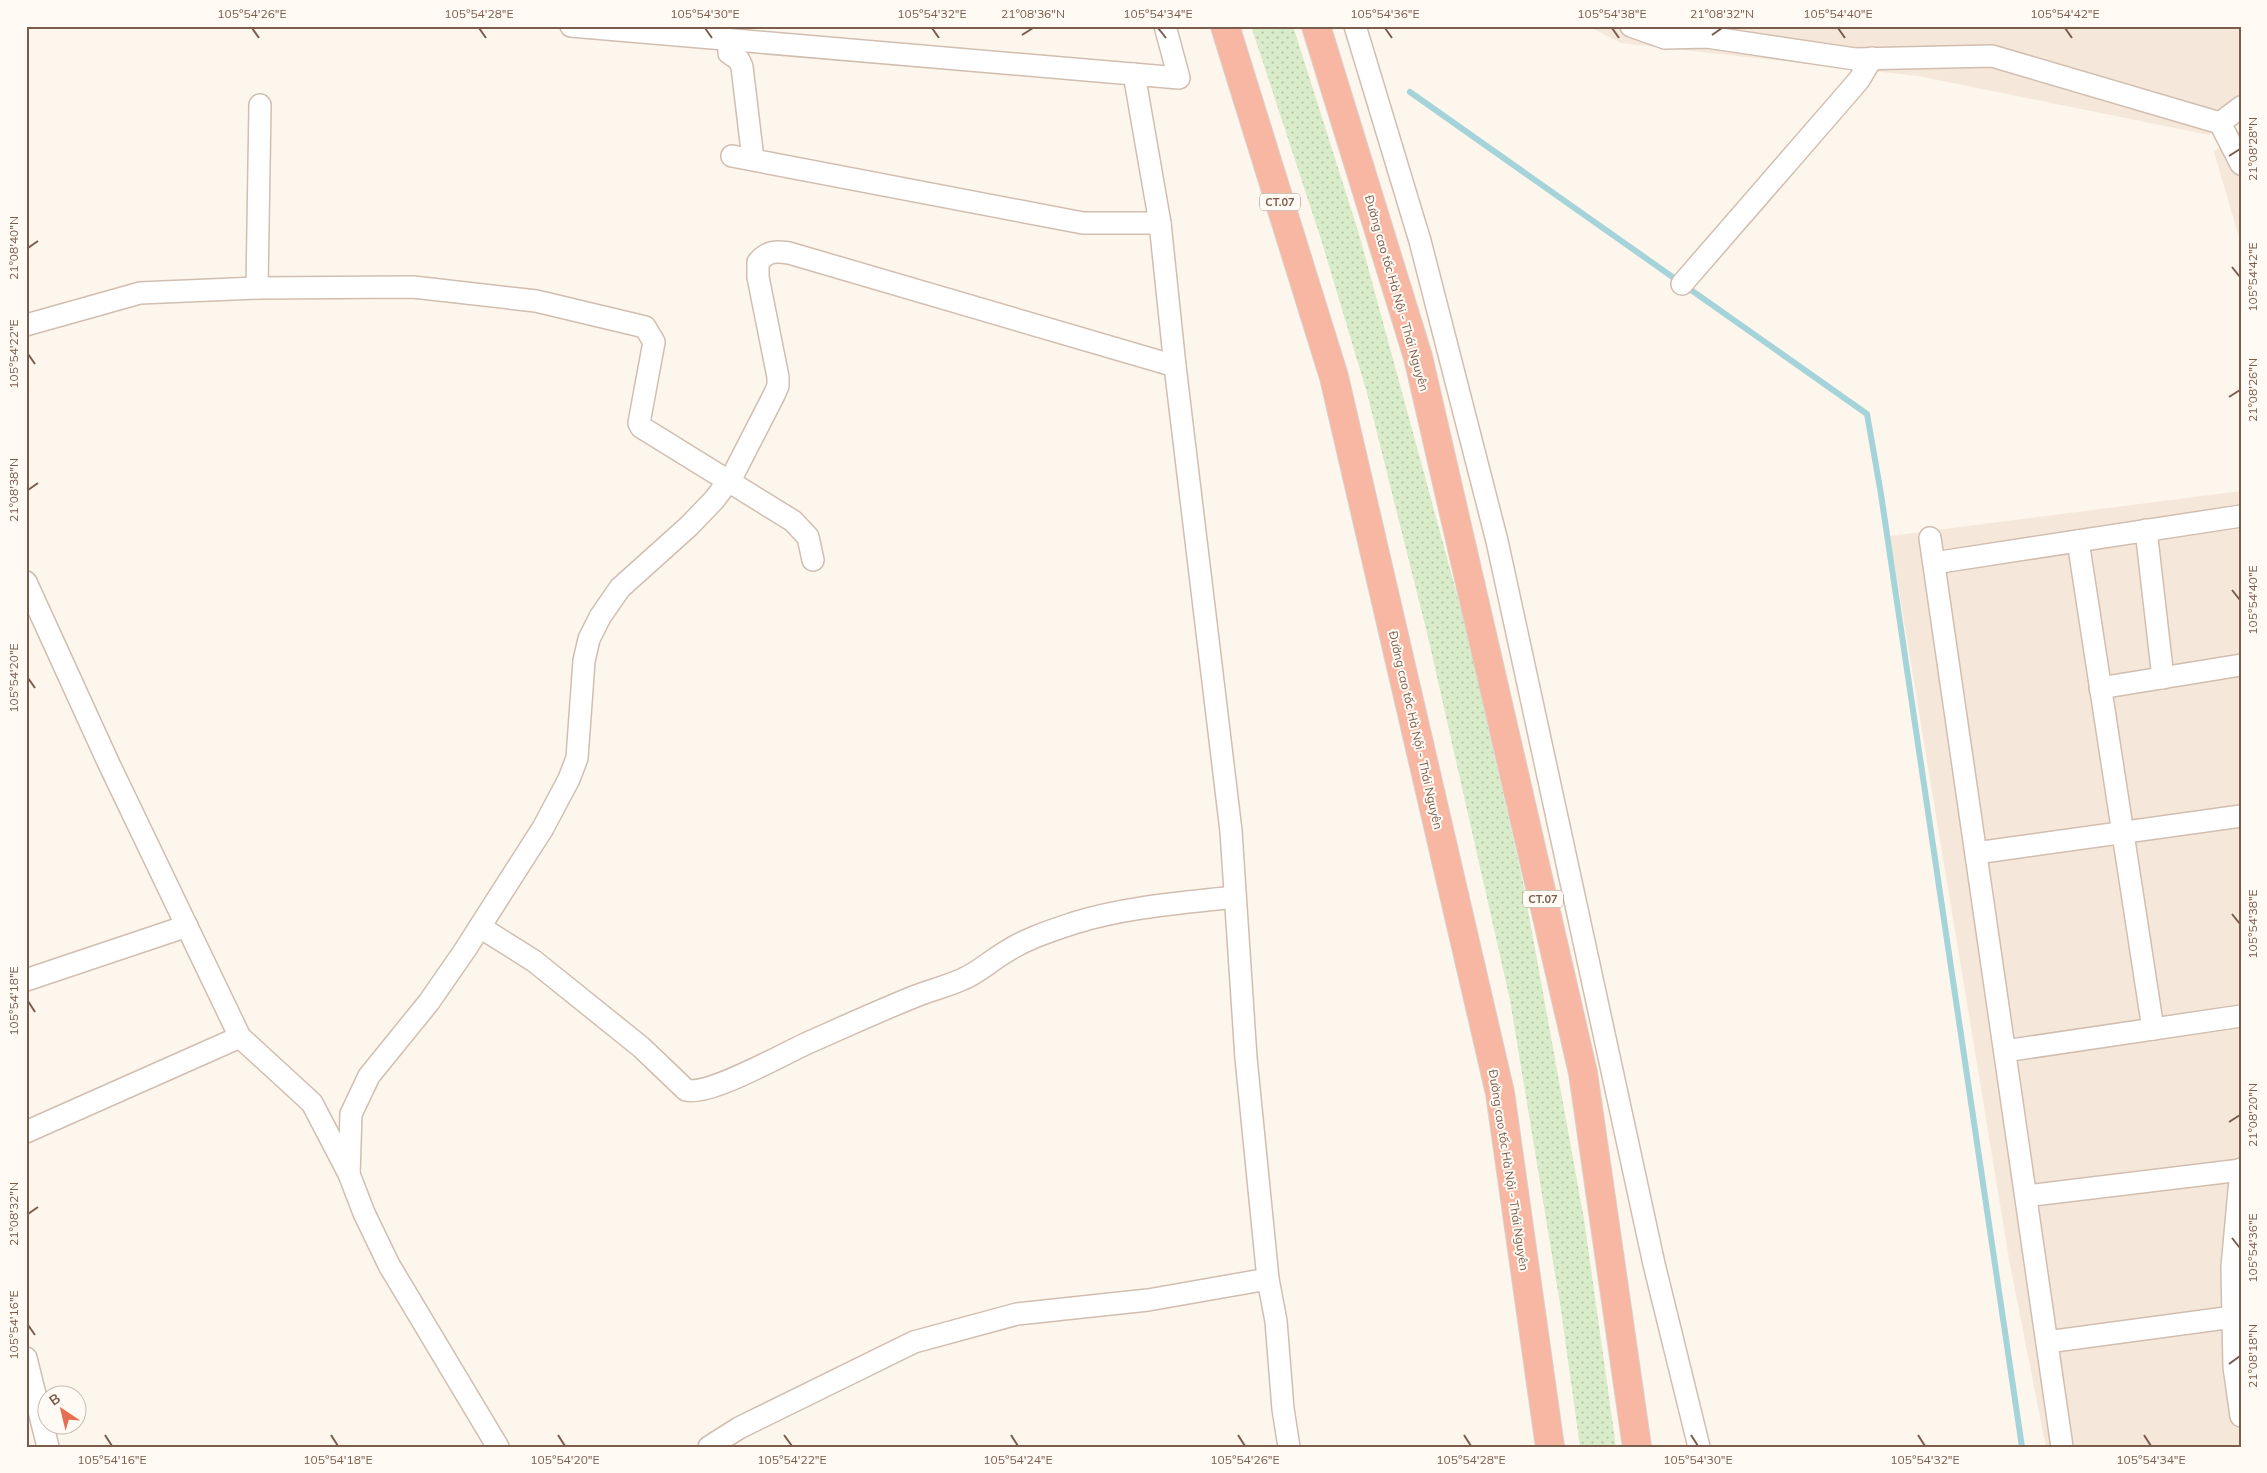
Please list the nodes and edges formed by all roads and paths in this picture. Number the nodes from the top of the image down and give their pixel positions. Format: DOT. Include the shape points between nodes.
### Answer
graph roads {
  1 [pos="571,26"];
  2 [pos="1165,26"];
  3 [pos="1225,26"];
  4 [pos="1316,26"];
  5 [pos="1355,26"];
  6 [pos="1632,26"];
  7 [pos="728,40"];
  8 [pos="1872,58"];
  9 [pos="1134,74"];
  10 [pos="260,105"];
  11 [pos="2241,107"];
  12 [pos="2220,124"];
  13 [pos="2241,164"];
  14 [pos="1160,223"];
  15 [pos="1682,284"];
  16 [pos="257,288"];
  17 [pos="26,325"];
  18 [pos="1175,366"];
  19 [pos="729,480"];
  20 [pos="2241,516"];
  21 [pos="2146,530"];
  22 [pos="1930,538"];
  23 [pos="2078,541"];
  24 [pos="813,560"];
  25 [pos="1934,563"];
  26 [pos="26,582"];
  27 [pos="2241,665"];
  28 [pos="2163,678"];
  29 [pos="2100,688"];
  30 [pos="2241,816"];
  31 [pos="2123,832"];
  32 [pos="1976,853"];
  33 [pos="1234,897"];
  34 [pos="188,926"];
  35 [pos="480,927"];
  36 [pos="26,980"];
  37 [pos="2241,1016"];
  38 [pos="2153,1030"];
  39 [pos="240,1038"];
  40 [pos="2005,1051"];
  41 [pos="28,1126"];
  42 [pos="2241,1169"];
  43 [pos="349,1174"];
  44 [pos="2026,1196"];
  45 [pos="1268,1279"];
  46 [pos="2233,1317"];
  47 [pos="2047,1342"];
  48 [pos="26,1358"];
  49 [pos="2237,1366"];
  50 [pos="2241,1416"];
  51 [pos="48,1447"];
  52 [pos="498,1447"];
  53 [pos="709,1447"];
  54 [pos="1289,1447"];
  55 [pos="1550,1447"];
  56 [pos="1637,1447"];
  57 [pos="1699,1447"];
  58 [pos="2062,1447"];
  1 -- 7 [label="street"];
  2 -- 9 [label="street" via="1179,78"];
  3 -- 55 [label="highway, Đường cao tốc Hà Nội - Thái Nguyên / CT.07" via="1334,377 1500,1093"];
  4 -- 56 [label="highway, Đường cao tốc Hà Nội - Thái Nguyên / CT.07" via="1418,357 1584,1073"];
  5 -- 57 [label="street" via="1420,241 1497,541 1654,1264"];
  6 -- 8 [label="street" via="1665,38 1707,37 1855,59"];
  7 -- 9 [label="street"];
  7 -- 14 [label="street" via="729,53 739,60 742,67 742,157 1083,223"];
  8 -- 12 [label="street" via="1992,56"];
  8 -- 15 [label="street" via="1834,110"];
  9 -- 14 [label="street"];
  10 -- 16 [label="street"];
  11 -- 12 [label="street"];
  12 -- 13 [label="street"];
  14 -- 18 [label="street"];
  16 -- 17 [label="street" via="140,293"];
  16 -- 19 [label="street" via="414,287 536,301 645,327 654,342 639,423 641,427"];
  18 -- 19 [label="street" via="775,251 765,254 758,262 758,277 778,386"];
  18 -- 33 [label="street" via="1231,831"];
  19 -- 24 [label="street" via="799,526 808,537"];
  19 -- 35 [label="street" via="688,526 620,588 600,617 589,639 584,661 577,758 569,779 543,828"];
  20 -- 21 [label="street"];
  21 -- 23 [label="street"];
  21 -- 28 [label="street"];
  22 -- 25 [label="street"];
  23 -- 25 [label="street"];
  23 -- 29 [label="street"];
  25 -- 32 [label="street"];
  26 -- 34 [label="street"];
  27 -- 28 [label="street"];
  28 -- 29 [label="street"];
  29 -- 31 [label="street"];
  30 -- 31 [label="street"];
  31 -- 32 [label="street"];
  31 -- 38 [label="street"];
  32 -- 40 [label="street"];
  33 -- 35 [label="street" via="1112,914 1039,936 1003,953 962,980 915,996 733,1078 694,1092 686,1090 634,1042 534,961"];
  33 -- 45 [label="street"];
  34 -- 36 [label="street"];
  34 -- 39 [label="street"];
  35 -- 43 [label="street" via="429,1002 369,1076 351,1114"];
  37 -- 38 [label="street"];
  38 -- 40 [label="street"];
  39 -- 41 [label="street"];
  39 -- 43 [label="street" via="312,1103"];
  40 -- 44 [label="street"];
  42 -- 44 [label="street"];
  42 -- 46 [label="street" via="2232,1267"];
  43 -- 52 [label="street" via="389,1265"];
  44 -- 47 [label="street"];
  45 -- 53 [label="street" via="1148,1300 1017,1314 914,1342 739,1428"];
  45 -- 54 [label="street" via="1276,1321"];
  46 -- 47 [label="street"];
  46 -- 49 [label="street"];
  47 -- 58 [label="street"];
  48 -- 51 [label="street"];
  49 -- 50 [label="street"];
}
